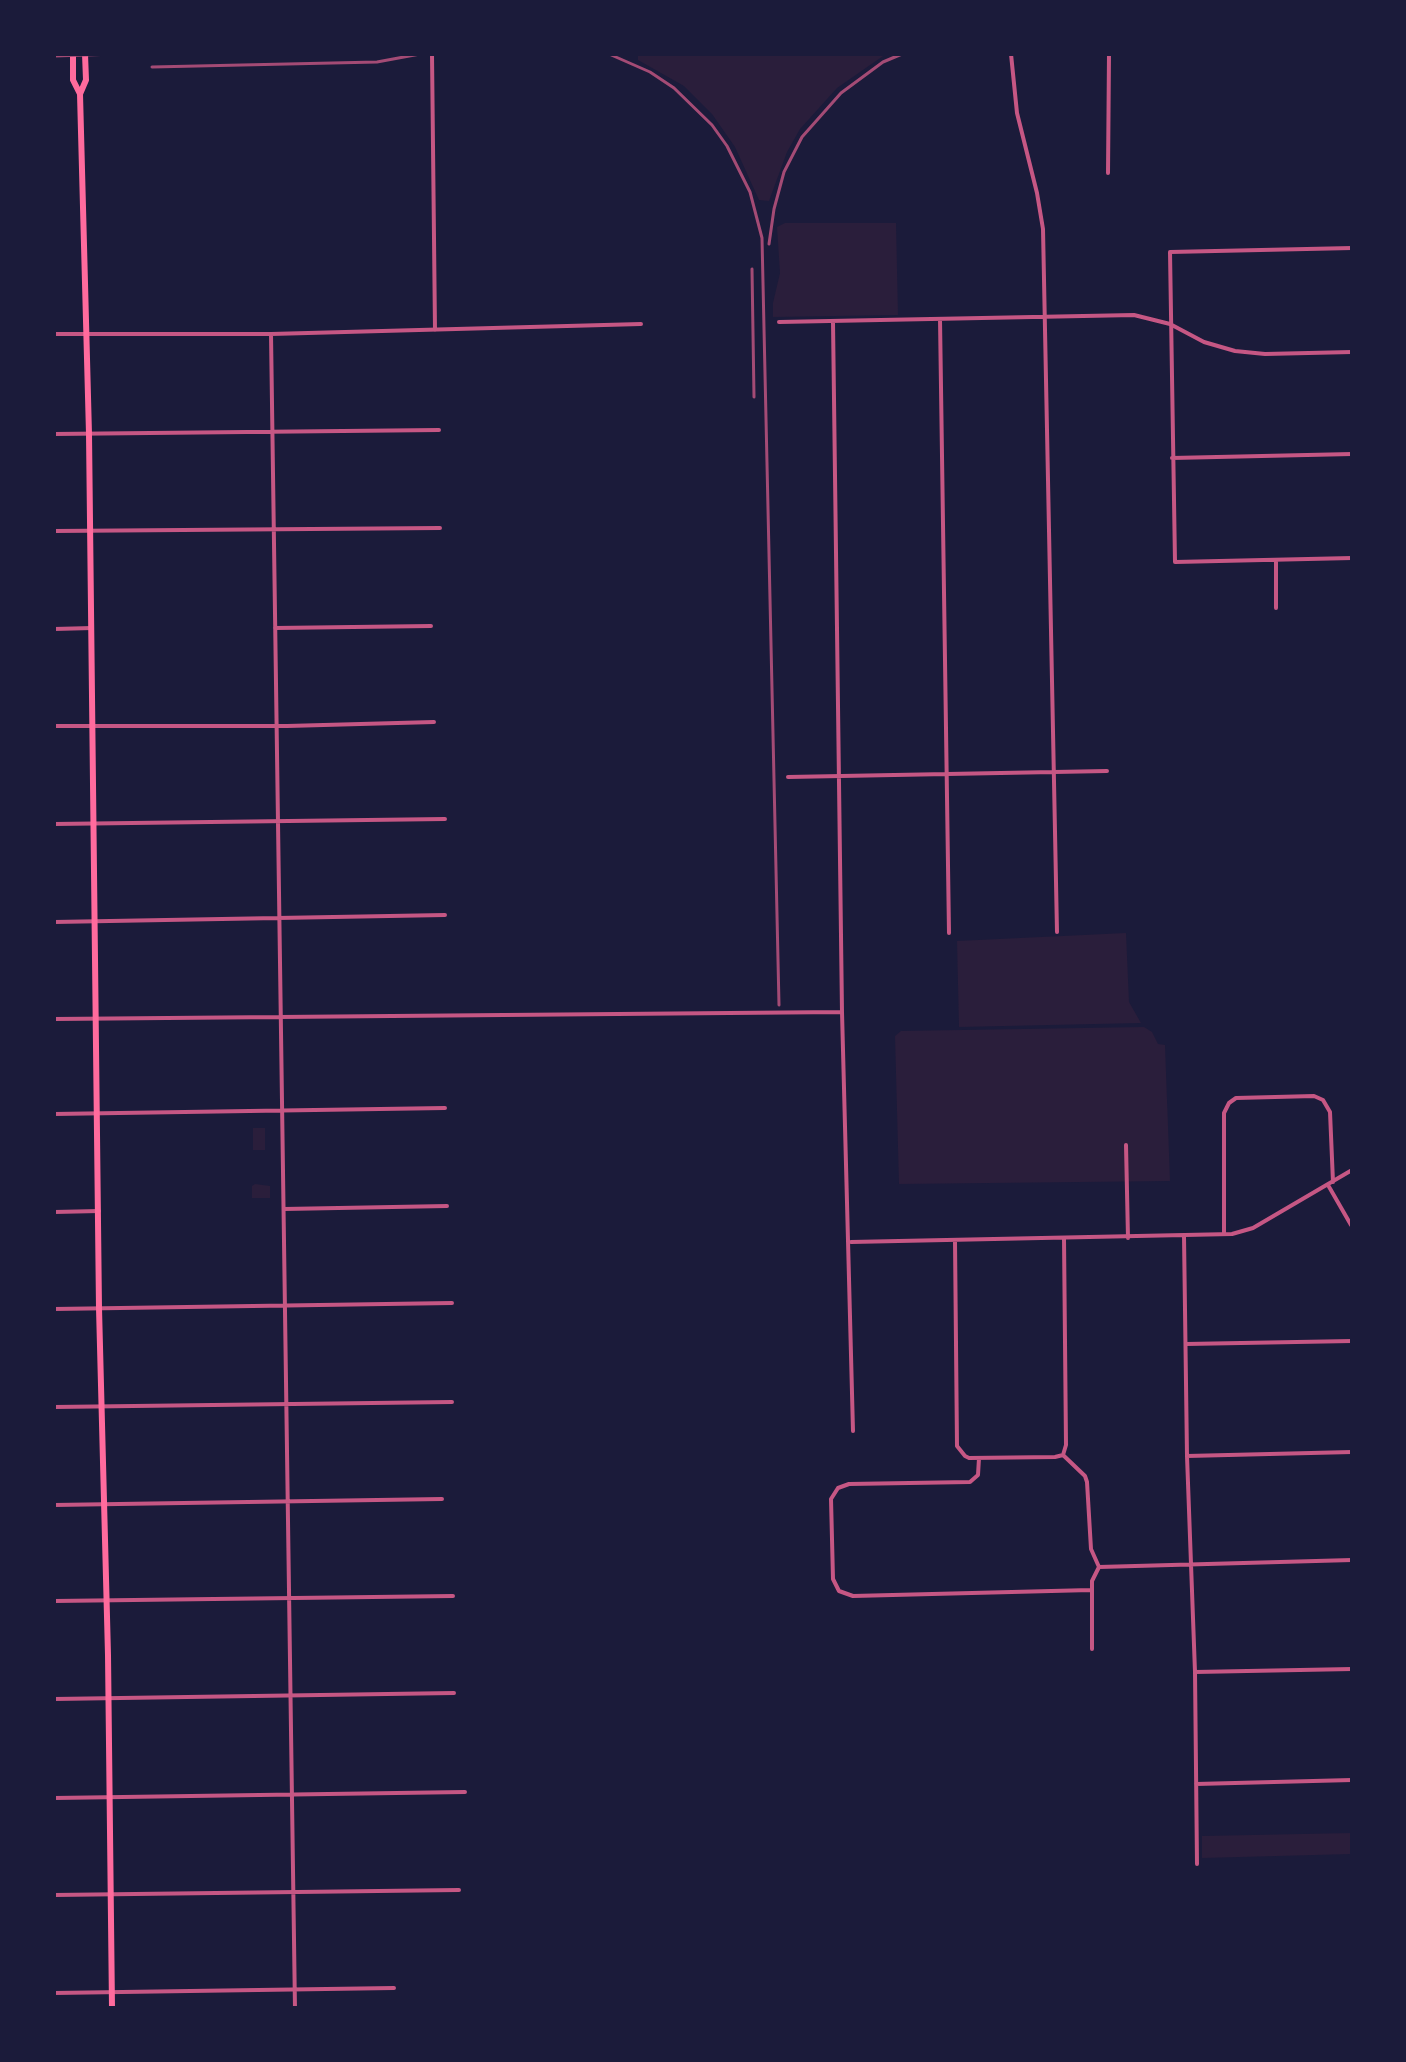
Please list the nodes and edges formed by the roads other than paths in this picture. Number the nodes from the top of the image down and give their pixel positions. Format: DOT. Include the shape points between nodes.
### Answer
graph roads {
  1 [pos="73,54"];
  2 [pos="85,54"];
  3 [pos="432,54"];
  4 [pos="1011,54"];
  5 [pos="1109,54"];
  6 [pos="80,94"];
  7 [pos="1108,173"];
  8 [pos="1352,248"];
  9 [pos="1046,316"];
  10 [pos="940,319"];
  11 [pos="779,322"];
  12 [pos="833,322"];
  13 [pos="641,324"];
  14 [pos="1170,324"];
  15 [pos="435,330"];
  16 [pos="54,334"];
  17 [pos="85,334"];
  18 [pos="271,334"];
  19 [pos="1352,352"];
  20 [pos="439,430"];
  21 [pos="271,433"];
  22 [pos="54,434"];
  23 [pos="89,434"];
  24 [pos="1352,454"];
  25 [pos="1172,458"];
  26 [pos="440,528"];
  27 [pos="273,530"];
  28 [pos="54,531"];
  29 [pos="89,531"];
  30 [pos="1352,558"];
  31 [pos="1276,561"];
  32 [pos="1276,608"];
  33 [pos="431,626"];
  34 [pos="92,628"];
  35 [pos="275,628"];
  36 [pos="54,629"];
  37 [pos="434,722"];
  38 [pos="54,726"];
  39 [pos="91,726"];
  40 [pos="276,726"];
  41 [pos="1107,771"];
  42 [pos="1054,772"];
  43 [pos="948,774"];
  44 [pos="841,776"];
  45 [pos="788,777"];
  46 [pos="445,819"];
  47 [pos="277,822"];
  48 [pos="54,824"];
  49 [pos="94,825"];
  50 [pos="445,915"];
  51 [pos="278,920"];
  52 [pos="54,922"];
  53 [pos="94,922"];
  54 [pos="1057,932"];
  55 [pos="949,933"];
  56 [pos="842,1012"];
  57 [pos="281,1017"];
  58 [pos="96,1018"];
  59 [pos="54,1019"];
  60 [pos="445,1108"];
  61 [pos="282,1111"];
  62 [pos="97,1113"];
  63 [pos="54,1114"];
  64 [pos="1126,1145"];
  65 [pos="1352,1170"];
  66 [pos="1330,1183"];
  67 [pos="447,1206"];
  68 [pos="284,1209"];
  69 [pos="99,1211"];
  70 [pos="54,1212"];
  71 [pos="1351,1225"];
  72 [pos="1224,1235"];
  73 [pos="1184,1236"];
  74 [pos="1064,1238"];
  75 [pos="1128,1238"];
  76 [pos="955,1241"];
  77 [pos="850,1242"];
  78 [pos="452,1303"];
  79 [pos="285,1305"];
  80 [pos="99,1308"];
  81 [pos="54,1309"];
  82 [pos="1352,1341"];
  83 [pos="1186,1344"];
  84 [pos="452,1402"];
  85 [pos="287,1404"];
  86 [pos="100,1406"];
  87 [pos="54,1407"];
  88 [pos="853,1431"];
  89 [pos="1352,1452"];
  90 [pos="1063,1455"];
  91 [pos="1187,1456"];
  92 [pos="979,1458"];
  93 [pos="442,1499"];
  94 [pos="287,1501"];
  95 [pos="104,1504"];
  96 [pos="54,1505"];
  97 [pos="1352,1560"];
  98 [pos="1191,1564"];
  99 [pos="1099,1567"];
  100 [pos="1091,1590"];
  101 [pos="453,1596"];
  102 [pos="107,1600"];
  103 [pos="288,1600"];
  104 [pos="54,1601"];
  105 [pos="1092,1649"];
  106 [pos="1352,1669"];
  107 [pos="1195,1672"];
  108 [pos="454,1693"];
  109 [pos="291,1695"];
  110 [pos="108,1697"];
  111 [pos="54,1699"];
  112 [pos="1352,1780"];
  113 [pos="1196,1784"];
  114 [pos="465,1792"];
  115 [pos="292,1795"];
  116 [pos="54,1798"];
  117 [pos="108,1798"];
  118 [pos="1197,1864"];
  119 [pos="459,1890"];
  120 [pos="293,1892"];
  121 [pos="54,1895"];
  122 [pos="110,1895"];
  123 [pos="394,1988"];
  124 [pos="294,1989"];
  125 [pos="112,1992"];
  126 [pos="54,1993"];
  127 [pos="112,2008"];
  128 [pos="295,2008"];
  1 -- 6 [label="main road" via="73,80"];
  2 -- 6 [label="main road" via="86,80"];
  3 -- 15 [label="street"];
  4 -- 9 [label="street" via="1017,113 1043,227"];
  5 -- 7 [label="street"];
  6 -- 17 [label="main road"];
  8 -- 14 [label="street" via="1170,252"];
  9 -- 10 [label="street"];
  9 -- 14 [label="street" via="1134,315"];
  9 -- 42 [label="street"];
  10 -- 12 [label="street"];
  10 -- 43 [label="street"];
  11 -- 12 [label="street"];
  12 -- 44 [label="street"];
  13 -- 15 [label="street"];
  14 -- 19 [label="street" via="1204,342 1247,353"];
  14 -- 25 [label="street"];
  15 -- 18 [label="street"];
  16 -- 17 [label="street"];
  17 -- 18 [label="street"];
  17 -- 23 [label="main road"];
  18 -- 21 [label="street"];
  20 -- 21 [label="street"];
  21 -- 23 [label="street"];
  21 -- 27 [label="street"];
  22 -- 23 [label="street"];
  23 -- 29 [label="main road"];
  24 -- 25 [label="street"];
  25 -- 31 [label="street" via="1175,562"];
  26 -- 27 [label="street"];
  27 -- 29 [label="street"];
  27 -- 35 [label="street"];
  28 -- 29 [label="street"];
  29 -- 34 [label="main road"];
  30 -- 31 [label="street"];
  31 -- 32 [label="street"];
  33 -- 35 [label="street"];
  34 -- 36 [label="street"];
  34 -- 39 [label="main road"];
  35 -- 40 [label="street"];
  37 -- 40 [label="street"];
  38 -- 39 [label="street"];
  39 -- 40 [label="street"];
  39 -- 49 [label="main road"];
  40 -- 47 [label="street"];
  41 -- 42 [label="street"];
  42 -- 43 [label="street"];
  42 -- 54 [label="street"];
  43 -- 44 [label="street"];
  43 -- 55 [label="street"];
  44 -- 45 [label="street"];
  44 -- 56 [label="street"];
  46 -- 47 [label="street"];
  47 -- 49 [label="street"];
  47 -- 51 [label="street"];
  48 -- 49 [label="street"];
  49 -- 53 [label="main road"];
  50 -- 51 [label="street"];
  51 -- 53 [label="street"];
  51 -- 57 [label="street"];
  52 -- 53 [label="street"];
  53 -- 58 [label="main road"];
  56 -- 57 [label="street"];
  56 -- 77 [label="street"];
  57 -- 58 [label="street"];
  57 -- 61 [label="street"];
  58 -- 59 [label="street"];
  58 -- 62 [label="main road"];
  60 -- 61 [label="street"];
  61 -- 62 [label="street"];
  61 -- 68 [label="street"];
  62 -- 63 [label="street"];
  62 -- 69 [label="main road"];
  64 -- 75 [label="street"];
  65 -- 66 [label="street"];
  66 -- 71 [label="street"];
  66 -- 72 [label="street" via="1253,1228"];
  66 -- 72 [label="street" via="1330,1112 1325,1103 1314,1096 1232,1100 1224,1113"];
  67 -- 68 [label="street"];
  68 -- 79 [label="street"];
  69 -- 70 [label="street"];
  69 -- 80 [label="main road"];
  72 -- 73 [label="street"];
  73 -- 75 [label="street"];
  73 -- 83 [label="street"];
  74 -- 75 [label="street"];
  74 -- 76 [label="street"];
  74 -- 90 [label="street"];
  76 -- 77 [label="street"];
  76 -- 92 [label="street" via="957,1446 965,1456"];
  77 -- 88 [label="street"];
  78 -- 79 [label="street"];
  79 -- 80 [label="street"];
  79 -- 85 [label="street"];
  80 -- 81 [label="street"];
  80 -- 86 [label="main road"];
  82 -- 83 [label="street"];
  83 -- 91 [label="street"];
  84 -- 85 [label="street"];
  85 -- 86 [label="street"];
  85 -- 94 [label="street"];
  86 -- 87 [label="street"];
  86 -- 95 [label="main road"];
  89 -- 91 [label="street"];
  90 -- 92 [label="street"];
  90 -- 99 [label="street" via="1087,1482 1091,1549"];
  91 -- 98 [label="street"];
  92 -- 100 [label="street" via="978,1475 970,1482 838,1488 831,1499 833,1579 839,1591 853,1596"];
  93 -- 94 [label="street"];
  94 -- 95 [label="street"];
  94 -- 103 [label="street"];
  95 -- 96 [label="street"];
  95 -- 102 [label="main road"];
  97 -- 98 [label="street"];
  98 -- 99 [label="street"];
  98 -- 107 [label="street"];
  99 -- 100 [label="street"];
  100 -- 105 [label="street"];
  101 -- 103 [label="street"];
  102 -- 103 [label="street"];
  102 -- 104 [label="street"];
  102 -- 110 [label="main road"];
  103 -- 109 [label="street"];
  106 -- 107 [label="street"];
  107 -- 113 [label="street"];
  108 -- 109 [label="street"];
  109 -- 110 [label="street"];
  109 -- 115 [label="street"];
  110 -- 111 [label="street"];
  110 -- 117 [label="main road"];
  112 -- 113 [label="street"];
  113 -- 118 [label="street"];
  114 -- 115 [label="street"];
  115 -- 117 [label="street"];
  115 -- 120 [label="street"];
  116 -- 117 [label="street"];
  117 -- 122 [label="main road"];
  119 -- 120 [label="street"];
  120 -- 122 [label="street"];
  120 -- 124 [label="street"];
  121 -- 122 [label="street"];
  122 -- 125 [label="main road"];
  123 -- 124 [label="street"];
  124 -- 125 [label="street"];
  124 -- 128 [label="street"];
  125 -- 126 [label="street"];
  125 -- 127 [label="main road"];
}
